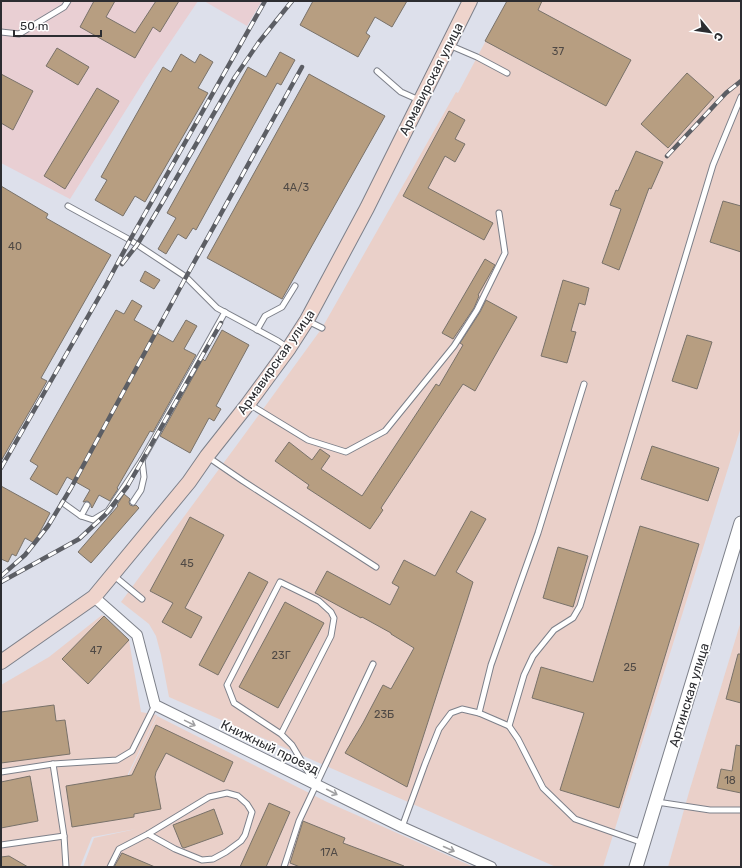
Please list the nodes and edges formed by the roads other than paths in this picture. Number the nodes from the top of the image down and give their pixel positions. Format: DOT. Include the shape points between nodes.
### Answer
graph roads {
  1 [pos="68,1"];
  2 [pos="470,1"];
  3 [pos="1,32"];
  4 [pos="448,44"];
  5 [pos="376,71"];
  6 [pos="507,73"];
  7 [pos="741,97"];
  8 [pos="420,101"];
  9 [pos="68,206"];
  10 [pos="499,213"];
  11 [pos="294,286"];
  12 [pos="225,312"];
  13 [pos="307,320"];
  14 [pos="322,328"];
  15 [pos="257,330"];
  16 [pos="289,348"];
  17 [pos="584,384"];
  18 [pos="248,404"];
  19 [pos="207,456"];
  20 [pos="142,460"];
  21 [pos="133,502"];
  22 [pos="64,503"];
  23 [pos="87,505"];
  24 [pos="81,516"];
  25 [pos="741,523"];
  26 [pos="376,567"];
  27 [pos="112,574"];
  28 [pos="94,596"];
  29 [pos="142,599"];
  30 [pos="1,662"];
  31 [pos="373,664"];
  32 [pos="155,705"];
  33 [pos="479,713"];
  34 [pos="509,726"];
  35 [pos="281,734"];
  36 [pos="53,764"];
  37 [pos="1,772"];
  38 [pos="316,784"];
  39 [pos="656,802"];
  40 [pos="741,810"];
  41 [pos="402,827"];
  42 [pos="148,834"];
  43 [pos="64,836"];
  44 [pos="644,843"];
  45 [pos="1,845"];
  46 [pos="66,867"];
  47 [pos="110,867"];
  48 [pos="284,867"];
  49 [pos="491,867"];
  50 [pos="636,867"];
  1 -- 3 [label="lane" via="64,7 19,34"];
  2 -- 4 [label="main road, Армавирская улица"];
  4 -- 6 [label="lane"];
  4 -- 8 [label="main road, Армавирская улица"];
  5 -- 8 [label="lane" via="401,92"];
  7 -- 34 [label="lane" via="713,165 580,606 573,618 554,630 533,656 524,675"];
  8 -- 13 [label="main road, Армавирская улица"];
  9 -- 12 [label="lane" via="133,242 186,277 217,308"];
  10 -- 18 [label="lane" via="505,253 478,310 454,346 385,431 346,452 308,440"];
  11 -- 15 [label="lane" via="282,307 265,316"];
  12 -- 15 [label="lane"];
  12 -- 20 [label="lane"];
  13 -- 14 [label="lane"];
  13 -- 16 [label="main road, Армавирская улица"];
  15 -- 16 [label="lane"];
  16 -- 18 [label="main road, Армавирская улица"];
  17 -- 33 [label="lane" via="538,533 491,665"];
  18 -- 19 [label="main road, Армавирская улица"];
  19 -- 26 [label="lane"];
  19 -- 27 [label="main road, Армавирская улица" via="189,482"];
  20 -- 21 [label="lane" via="144,477 141,490"];
  20 -- 24 [label="lane" via="108,512 93,520"];
  22 -- 24 [label="lane"];
  23 -- 24 [label="lane"];
  25 -- 39 [label="street, Артинская улица"];
  27 -- 28 [label="main road, Армавирская улица"];
  27 -- 29 [label="lane"];
  28 -- 30 [label="main road, Армавирская улица"];
  28 -- 32 [label="street" via="137,635"];
  31 -- 38 [label="lane"];
  32 -- 36 [label="lane" via="132,750 117,760"];
  32 -- 38 [label="street, Книжный проезд, one-way"];
  33 -- 34 [label="lane"];
  33 -- 41 [label="lane" via="462,709 451,713 439,729"];
  34 -- 44 [label="lane" via="543,788 575,818"];
  35 -- 35 [label="lane" via="331,636 334,618 319,601 280,582 227,684 234,703"];
  35 -- 38 [label="lane" via="292,745"];
  36 -- 37 [label="lane"];
  36 -- 43 [label="lane"];
  38 -- 41 [label="street, Книжный проезд, one-way"];
  38 -- 48 [label="lane" via="299,821"];
  39 -- 40 [label="lane" via="710,810"];
  39 -- 44 [label="street, Артинская улица"];
  41 -- 49 [label="street, Книжный проезд, one-way"];
  42 -- 42 [label="lane" via="202,860 212,859 241,841 252,812 238,796 227,793 209,797"];
  42 -- 47 [label="lane" via="120,849"];
  43 -- 45 [label="lane"];
  43 -- 46 [label="lane"];
  44 -- 50 [label="street, Артинская улица"];
}
